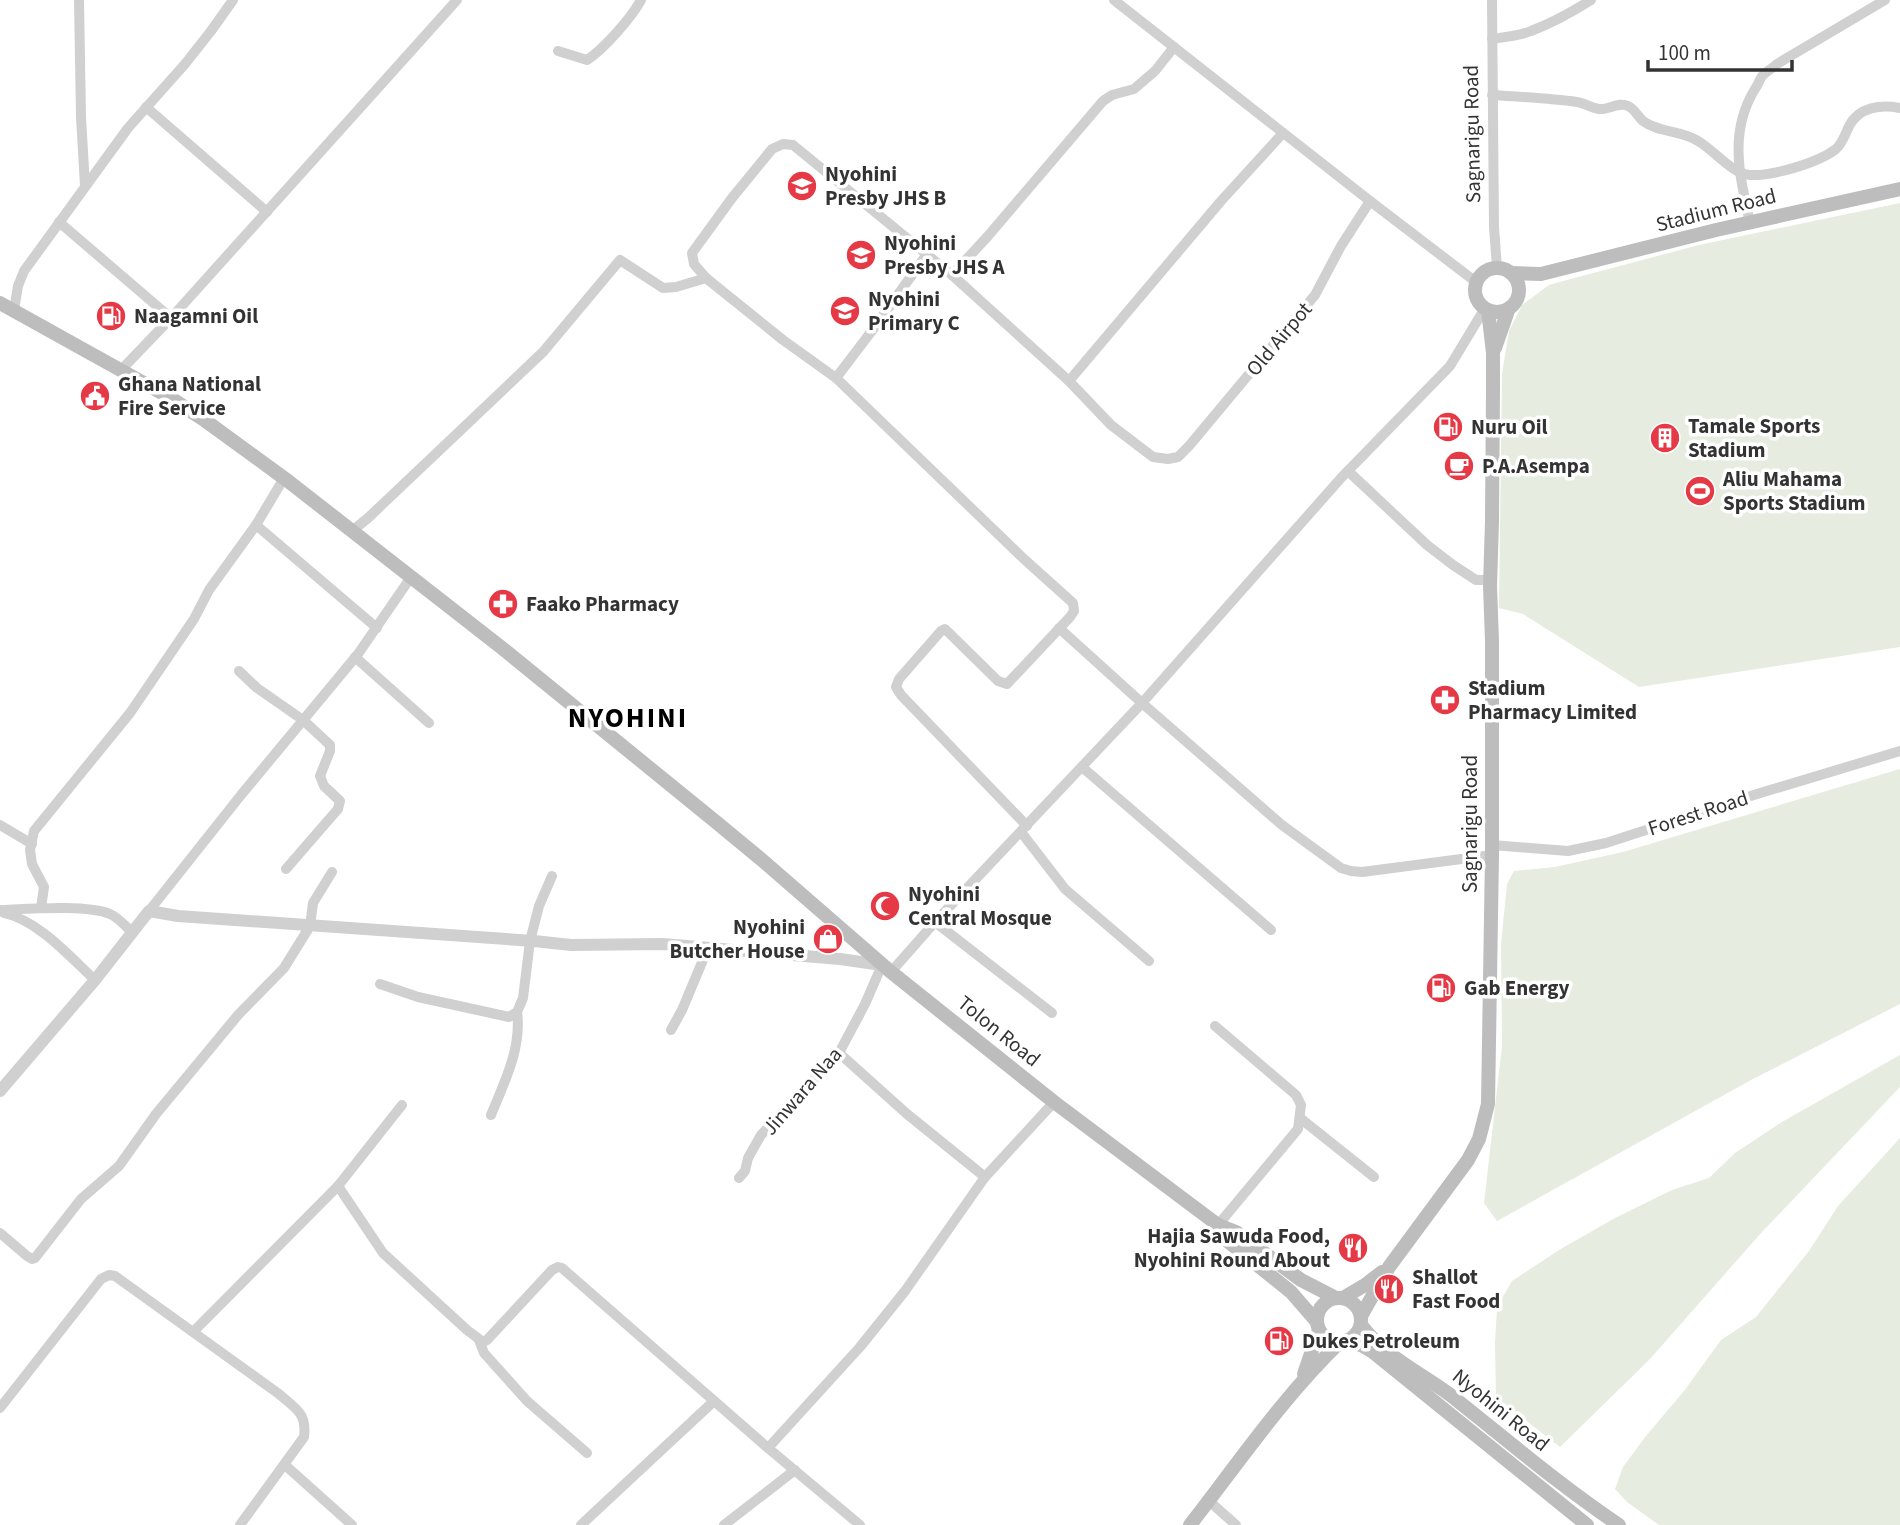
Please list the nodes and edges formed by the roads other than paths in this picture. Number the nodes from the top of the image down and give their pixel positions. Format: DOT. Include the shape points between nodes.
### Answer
graph roads {
  1 [pos="79,0"];
  2 [pos="233,0"];
  3 [pos="457,0"];
  4 [pos="640,0"];
  5 [pos="1114,0"];
  6 [pos="1492,0"];
  7 [pos="1591,0"];
  8 [pos="1885,0"];
  9 [pos="1492,39"];
  10 [pos="1174,47"];
  11 [pos="558,51"];
  12 [pos="1492,95"];
  13 [pos="146,107"];
  14 [pos="1900,108"];
  15 [pos="1283,133"];
  16 [pos="1740,173"];
  17 [pos="85,186"];
  18 [pos="1900,189"];
  19 [pos="1370,201"];
  20 [pos="267,212"];
  21 [pos="59,222"];
  22 [pos="1750,223"];
  23 [pos="927,254"];
  24 [pos="1504,271"];
  25 [pos="1541,274"];
  26 [pos="953,275"];
  27 [pos="706,278"];
  28 [pos="1476,282"];
  29 [pos="1518,295"];
  30 [pos="0,303"];
  31 [pos="1509,308"];
  32 [pos="1486,309"];
  33 [pos="14,310"];
  34 [pos="171,318"];
  35 [pos="1493,353"];
  36 [pos="122,369"];
  37 [pos="836,378"];
  38 [pos="1069,381"];
  39 [pos="1348,471"];
  40 [pos="285,478"];
  41 [pos="256,525"];
  42 [pos="352,531"];
  43 [pos="411,577"];
  44 [pos="1490,580"];
  45 [pos="377,628"];
  46 [pos="1059,628"];
  47 [pos="355,657"];
  48 [pos="239,671"];
  49 [pos="1142,704"];
  50 [pos="303,720"];
  51 [pos="429,723"];
  52 [pos="1900,751"];
  53 [pos="1082,767"];
  54 [pos="0,825"];
  55 [pos="1023,829"];
  56 [pos="32,844"];
  57 [pos="1492,850"];
  58 [pos="286,869"];
  59 [pos="332,872"];
  60 [pos="552,876"];
  61 [pos="41,908"];
  62 [pos="0,911"];
  63 [pos="149,912"];
  64 [pos="935,922"];
  65 [pos="310,926"];
  66 [pos="1271,930"];
  67 [pos="132,932"];
  68 [pos="530,941"];
  69 [pos="708,947"];
  70 [pos="1149,961"];
  71 [pos="887,968"];
  72 [pos="95,980"];
  73 [pos="380,984"];
  74 [pos="517,1012"];
  75 [pos="1052,1013"];
  76 [pos="1215,1026"];
  77 [pos="671,1030"];
  78 [pos="839,1053"];
  79 [pos="0,1091"];
  80 [pos="1054,1102"];
  81 [pos="402,1105"];
  82 [pos="491,1115"];
  83 [pos="1300,1118"];
  84 [pos="985,1177"];
  85 [pos="1374,1177"];
  86 [pos="739,1178"];
  87 [pos="338,1186"];
  88 [pos="1218,1225"];
  89 [pos="0,1233"];
  90 [pos="1389,1266"];
  91 [pos="1339,1298"];
  92 [pos="1361,1320"];
  93 [pos="1318,1326"];
  94 [pos="193,1332"];
  95 [pos="479,1340"];
  96 [pos="1344,1341"];
  97 [pos="1302,1382"];
  98 [pos="714,1401"];
  99 [pos="0,1408"];
  100 [pos="768,1448"];
  101 [pos="587,1453"];
  102 [pos="285,1465"];
  103 [pos="795,1470"];
  104 [pos="1209,1501"];
  105 [pos="240,1525"];
  106 [pos="352,1525"];
  107 [pos="581,1525"];
  108 [pos="724,1525"];
  109 [pos="860,1525"];
  110 [pos="1190,1525"];
  111 [pos="1236,1525"];
  112 [pos="1587,1525"];
  113 [pos="1619,1525"];
  1 -- 17 [label="street"];
  2 -- 13 [label="street"];
  3 -- 20 [label="street"];
  4 -- 11 [label="street" via="587,60"];
  5 -- 10 [label="street"];
  6 -- 9 [label="street, Sagnarigu Road"];
  7 -- 9 [label="street" via="1529,32"];
  8 -- 16 [label="street" via="1763,75 1741,121"];
  9 -- 12 [label="street, Sagnarigu Road"];
  10 -- 15 [label="street"];
  10 -- 26 [label="street" via="1134,89 1103,101"];
  12 -- 16 [label="street" via="1582,102 1602,109 1627,105 1650,125 1698,141"];
  12 -- 24 [label="street, Sagnarigu Road" via="1494,227"];
  13 -- 17 [label="street"];
  13 -- 20 [label="street"];
  14 -- 16 [label="street" via="1879,107 1859,114 1838,148 1807,163 1768,174"];
  15 -- 19 [label="street"];
  15 -- 38 [label="street"];
  16 -- 22 [label="street"];
  17 -- 21 [label="street"];
  18 -- 22 [label="main road, Stadium Road"];
  19 -- 28 [label="street"];
  19 -- 38 [label="street, Old Airpot" via="1298,318 1178,457 1153,457 1111,425"];
  20 -- 34 [label="street"];
  21 -- 33 [label="street" via="21,275"];
  21 -- 34 [label="street"];
  22 -- 25 [label="main road, Stadium Road"];
  23 -- 26 [label="street"];
  23 -- 27 [label="street" via="793,145 783,144 772,149 692,253 694,264"];
  23 -- 37 [label="street"];
  24 -- 25 [label="main road, Stadium Road"];
  24 -- 28 [label="main road" via="1488,270"];
  24 -- 29 [label="main road" via="1518,283"];
  25 -- 29 [label="main road, Stadium Road"];
  26 -- 38 [label="street"];
  27 -- 37 [label="street"];
  27 -- 42 [label="street" via="663,288 620,260 543,352"];
  28 -- 32 [label="main road" via="1475,293"];
  29 -- 31 [label="main road"];
  30 -- 33 [label="main road, Tolon Road"];
  31 -- 32 [label="main road" via="1501,312"];
  31 -- 35 [label="main road, Sagnarigu Road"];
  32 -- 35 [label="main road, Sagnarigu Road"];
  32 -- 39 [label="street, Jinwara Naa" via="1450,366"];
  33 -- 36 [label="main road, Tolon Road"];
  34 -- 36 [label="street"];
  35 -- 44 [label="main road, Sagnarigu Road"];
  36 -- 40 [label="main road, Tolon Road"];
  37 -- 46 [label="street" via="1073,603 1074,611"];
  39 -- 44 [label="street" via="1452,565 1476,580"];
  39 -- 49 [label="street, Jinwara Naa"];
  40 -- 41 [label="street"];
  40 -- 42 [label="main road, Tolon Road"];
  41 -- 45 [label="street"];
  41 -- 56 [label="street" via="131,713 34,831"];
  42 -- 43 [label="main road, Tolon Road"];
  43 -- 45 [label="street"];
  43 -- 71 [label="main road, Tolon Road" via="762,860"];
  44 -- 57 [label="main road, Sagnarigu Road"];
  45 -- 47 [label="street"];
  46 -- 49 [label="street, Forest Road"];
  46 -- 55 [label="street" via="1007,684 998,681 945,629 896,687"];
  47 -- 50 [label="street"];
  47 -- 51 [label="street"];
  48 -- 50 [label="street"];
  49 -- 53 [label="street, Jinwara Naa"];
  49 -- 57 [label="street, Forest Road" via="1282,825 1341,868 1362,872"];
  50 -- 58 [label="street" via="330,745 320,776 340,801"];
  50 -- 63 [label="street"];
  52 -- 57 [label="street, Forest Road" via="1606,843 1568,851"];
  53 -- 55 [label="street, Jinwara Naa"];
  53 -- 66 [label="street"];
  54 -- 56 [label="street"];
  55 -- 64 [label="street, Jinwara Naa"];
  55 -- 70 [label="street" via="1065,889"];
  56 -- 61 [label="street" via="32,864 44,887"];
  57 -- 90 [label="main road, Sagnarigu Road" via="1484,1125 1468,1160"];
  59 -- 65 [label="street" via="313,903"];
  60 -- 68 [label="street"];
  61 -- 62 [label="street"];
  61 -- 67 [label="street" via="101,911"];
  62 -- 72 [label="street" via="34,925"];
  63 -- 65 [label="street"];
  63 -- 67 [label="street"];
  64 -- 71 [label="street, Jinwara Naa"];
  64 -- 75 [label="street"];
  65 -- 68 [label="street"];
  65 -- 89 [label="street" via="284,968 238,1015 119,1166 81,1199 35,1258"];
  67 -- 72 [label="street"];
  68 -- 69 [label="street"];
  68 -- 74 [label="street"];
  69 -- 71 [label="street" via="839,958"];
  69 -- 77 [label="street"];
  71 -- 78 [label="street, Jinwara Naa"];
  71 -- 80 [label="main road, Tolon Road"];
  72 -- 79 [label="street"];
  73 -- 74 [label="street" via="509,1017"];
  74 -- 82 [label="street" via="519,1026 509,1072"];
  76 -- 83 [label="street" via="1296,1095"];
  78 -- 84 [label="street"];
  78 -- 86 [label="street, Jinwara Naa" via="761,1135"];
  80 -- 84 [label="street"];
  80 -- 88 [label="main road, Tolon Road"];
  81 -- 87 [label="street"];
  83 -- 85 [label="street"];
  83 -- 88 [label="street" via="1297,1129"];
  84 -- 100 [label="street" via="905,1291"];
  87 -- 94 [label="street"];
  87 -- 95 [label="street" via="383,1253"];
  88 -- 91 [label="main road" via="1236,1232 1301,1280"];
  88 -- 93 [label="main road" via="1225,1239 1291,1292"];
  90 -- 91 [label="main road, Sagnarigu Road"];
  90 -- 92 [label="main road, Sagnarigu Road"];
  91 -- 92 [label="main road" via="1354,1304"];
  91 -- 93 [label="main road" via="1329,1299 1320,1308"];
  92 -- 96 [label="main road" via="1358,1331"];
  92 -- 113 [label="main road, Nyohini Road" via="1367,1333 1390,1353"];
  93 -- 96 [label="main road" via="1328,1339"];
  93 -- 97 [label="main road"];
  94 -- 99 [label="street" via="109,1275 101,1279"];
  94 -- 102 [label="street" via="301,1414 306,1424 304,1437"];
  95 -- 98 [label="street" via="486,1340 552,1270 562,1268"];
  95 -- 101 [label="street" via="484,1353 527,1401"];
  96 -- 97 [label="main road"];
  96 -- 112 [label="main road, Nyohini Road" via="1373,1352"];
  97 -- 104 [label="main road"];
  98 -- 100 [label="street"];
  98 -- 107 [label="street"];
  100 -- 103 [label="street"];
  102 -- 105 [label="street"];
  102 -- 106 [label="street"];
  103 -- 108 [label="street"];
  103 -- 109 [label="street"];
  104 -- 110 [label="main road"];
  104 -- 111 [label="street"];
}
